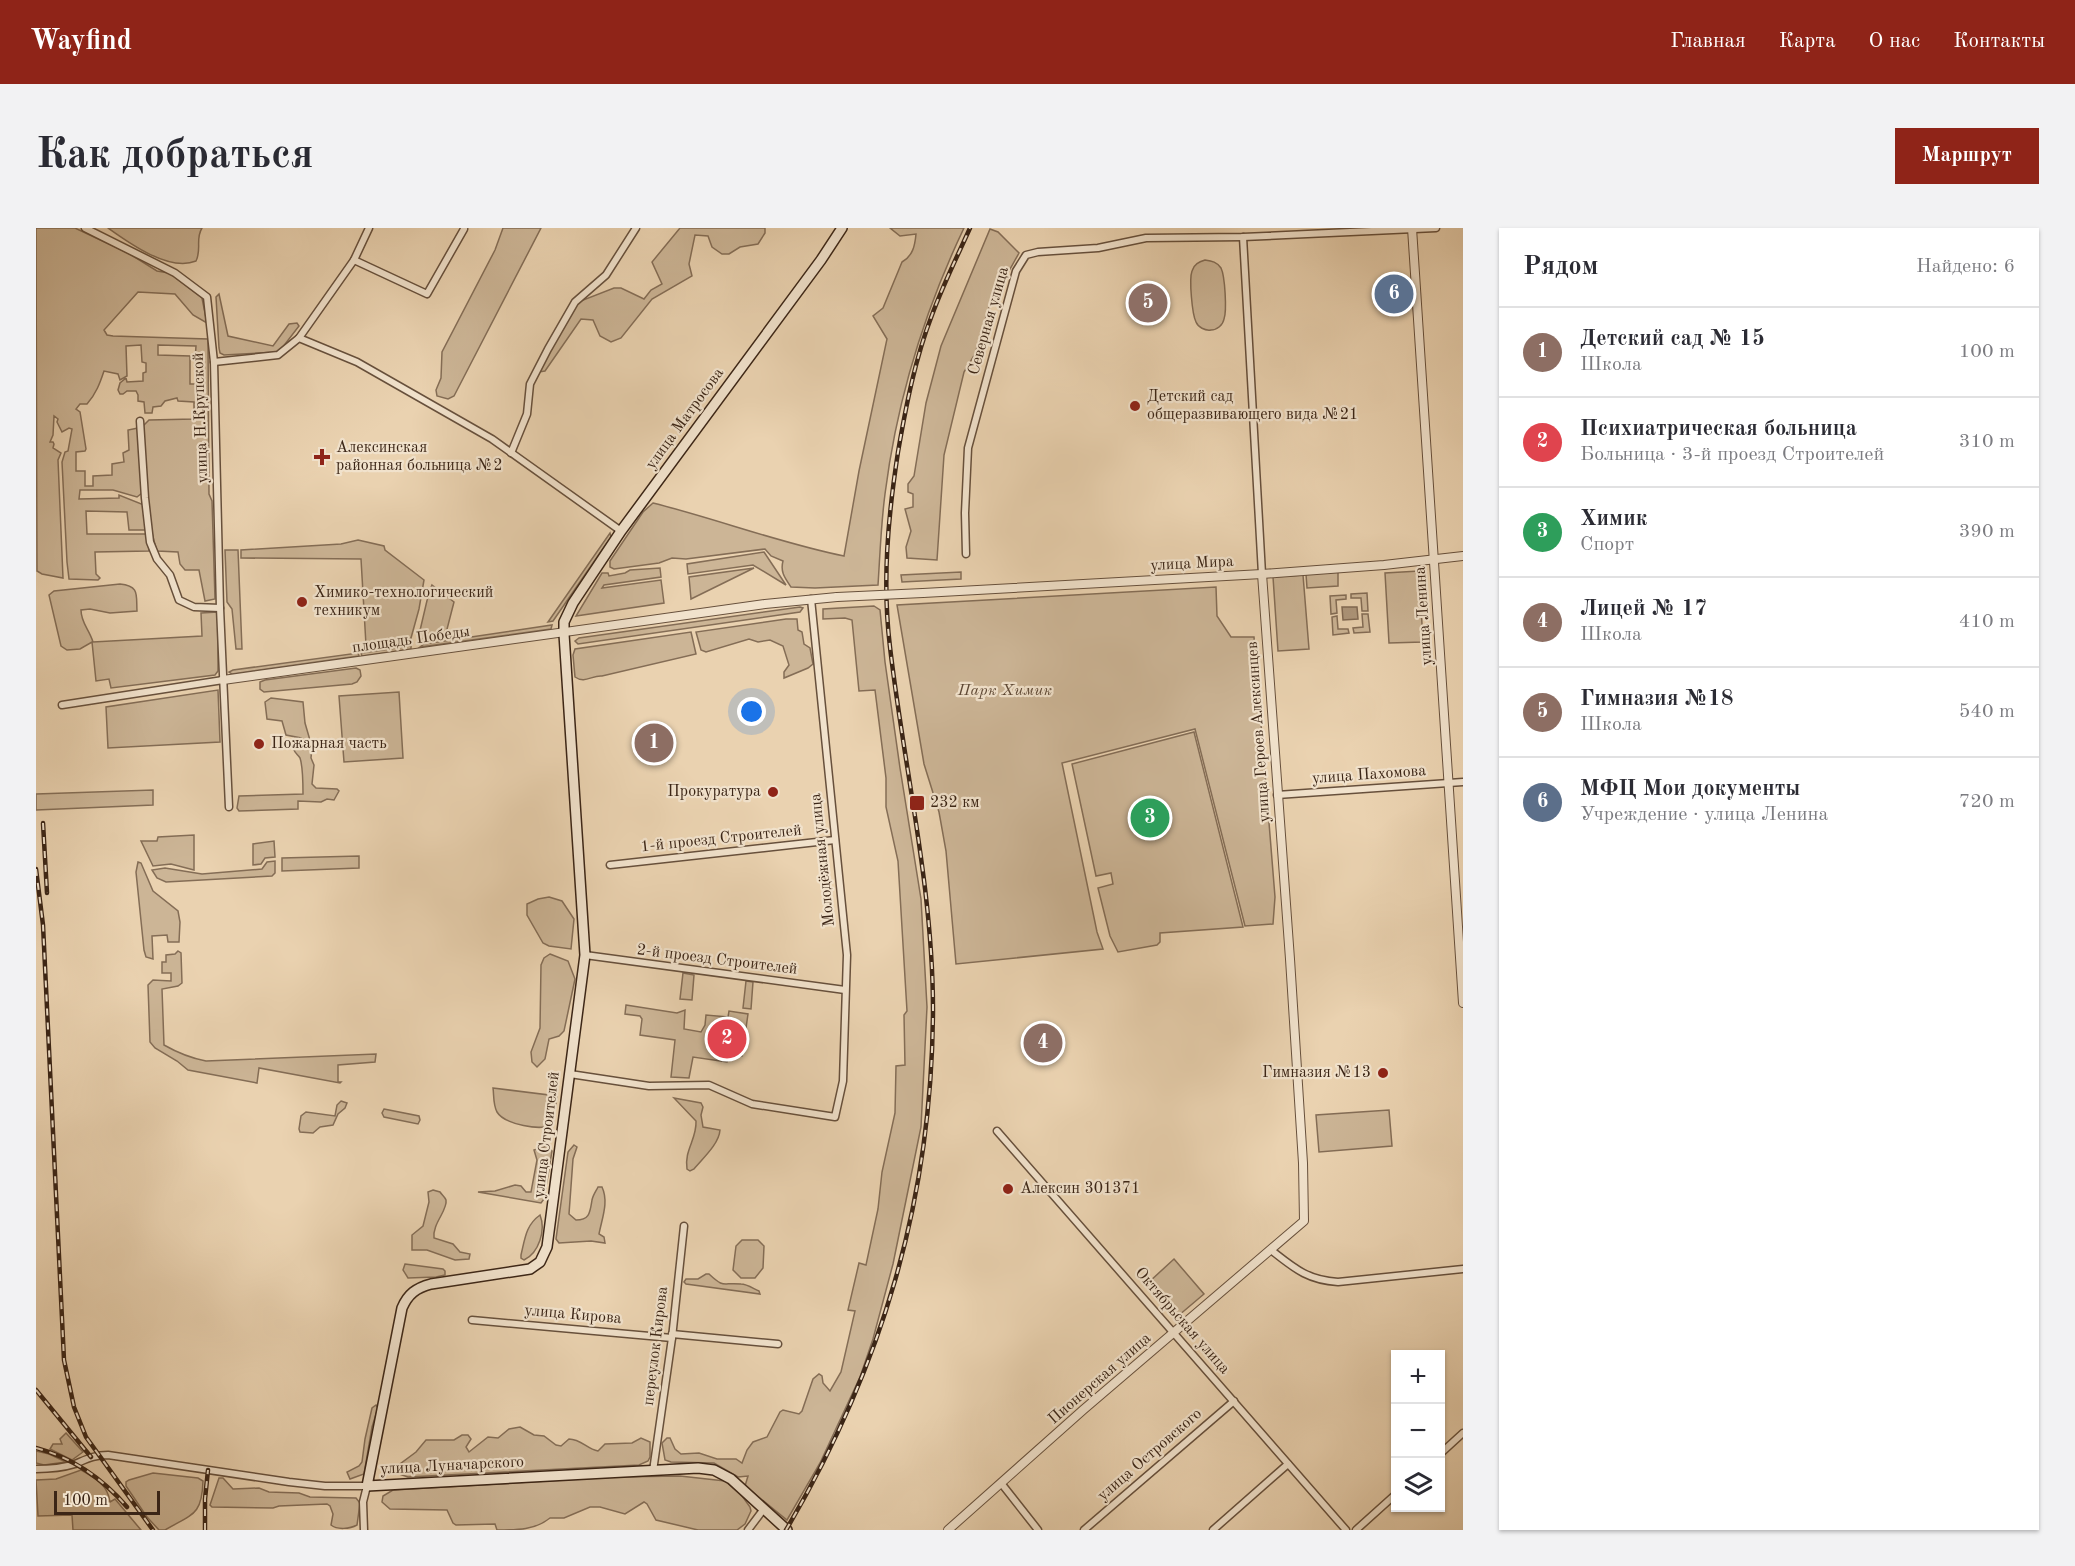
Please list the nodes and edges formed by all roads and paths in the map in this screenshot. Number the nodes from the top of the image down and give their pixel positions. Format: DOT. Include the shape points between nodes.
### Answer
graph roads {
  1 [pos="85,228"];
  2 [pos="369,228"];
  3 [pos="636,228"];
  4 [pos="842,228"];
  5 [pos="1436,228"];
  6 [pos="464,229"];
  7 [pos="1412,229"];
  8 [pos="1243,237"];
  9 [pos="354,260"];
  10 [pos="299,338"];
  11 [pos="214,362"];
  12 [pos="140,421"];
  13 [pos="511,453"];
  14 [pos="621,531"];
  15 [pos="966,554"];
  16 [pos="1463,556"];
  17 [pos="1434,559"];
  18 [pos="1262,574"];
  19 [pos="837,597"];
  20 [pos="811,599"];
  21 [pos="220,608"];
  22 [pos="564,634"];
  23 [pos="223,680"];
  24 [pos="62,705"];
  25 [pos="1463,782"];
  26 [pos="1448,784"];
  27 [pos="1277,795"];
  28 [pos="229,807"];
  29 [pos="835,840"];
  30 [pos="610,865"];
  31 [pos="585,955"];
  32 [pos="845,990"];
  33 [pos="1463,1003"];
  34 [pos="570,1074"];
  35 [pos="998,1131"];
  36 [pos="1302,1224"];
  37 [pos="684,1226"];
  38 [pos="1271,1250"];
  39 [pos="1463,1269"];
  40 [pos="472,1320"];
  41 [pos="1174,1333"];
  42 [pos="672,1336"];
  43 [pos="778,1344"];
  44 [pos="1234,1401"];
  45 [pos="1463,1433"];
  46 [pos="1445,1449"];
  47 [pos="1288,1464"];
  48 [pos="36,1469"];
  49 [pos="653,1471"];
  50 [pos="1001,1483"];
  51 [pos="367,1486"];
  52 [pos="1391,1498"];
  53 [pos="763,1510"];
  54 [pos="364,1530"];
  55 [pos="748,1530"];
  56 [pos="787,1530"];
  57 [pos="948,1530"];
  58 [pos="1038,1530"];
  59 [pos="1084,1530"];
  60 [pos="1213,1530"];
  61 [pos="1346,1530"];
  62 [pos="1356,1530"];
  1 -- 11 [label="street, улица Н.Крупской" via="176,273 207,297"];
  2 -- 9 [label="street"];
  3 -- 13 [label="street" via="606,275 575,302 548,349 530,384 527,414"];
  4 -- 14 [label="main road, улица Матросова"];
  5 -- 7 [label="street, Северная улица"];
  6 -- 9 [label="street" via="427,294"];
  7 -- 8 [label="street, Северная улица"];
  7 -- 17 [label="street, улица Ленина"];
  8 -- 15 [label="street, Северная улица" via="1146,238 1098,248 1031,253 1023,258 1016,271 968,448"];
  8 -- 18 [label="street, улица Героев Алексинцев"];
  9 -- 10 [label="street"];
  10 -- 11 [label="street" via="278,355"];
  10 -- 13 [label="street" via="357,362"];
  11 -- 21 [label="street, улица Н.Крупской"];
  12 -- 21 [label="street" via="145,498 154,553 170,575 179,600 194,608"];
  13 -- 14 [label="street"];
  14 -- 22 [label="main road, улица Матросова" via="573,603 564,622"];
  16 -- 17 [label="street, улица Мира"];
  17 -- 18 [label="street, улица Мира"];
  17 -- 26 [label="street, улица Ленина"];
  18 -- 19 [label="street, улица Мира, bridge"];
  18 -- 27 [label="street, улица Героев Алексинцев"];
  19 -- 20 [label="street, площадь Победы"];
  20 -- 22 [label="street, площадь Победы"];
  20 -- 29 [label="street, Молодёжная улица"];
  21 -- 23 [label="street, улица Н.Крупской"];
  22 -- 23 [label="street, площадь Победы"];
  22 -- 31 [label="main road, улица Строителей"];
  23 -- 24 [label="street, площадь Победы"];
  23 -- 28 [label="street, улица Н.Крупской"];
  25 -- 26 [label="street, улица Пахомова"];
  26 -- 27 [label="street, улица Пахомова"];
  26 -- 33 [label="street, улица Ленина"];
  27 -- 36 [label="street, улица Героев Алексинцев" via="1302,1156"];
  29 -- 30 [label="street, 1-й проезд Строителей"];
  29 -- 32 [label="street, Молодёжная улица" via="847,955"];
  31 -- 32 [label="street, 2-й проезд Строителей"];
  31 -- 34 [label="main road, улица Строителей"];
  32 -- 34 [label="street, Молодёжная улица" via="843,1081 836,1117 752,1104 709,1085 649,1086"];
  34 -- 51 [label="main road, улица Строителей" via="544,1255 524,1271 431,1284 409,1295 402,1308"];
  35 -- 41 [label="street, Октябрьская улица"];
  36 -- 38 [label="street, Пионерская улица"];
  37 -- 42 [label="street, переулок Кирова"];
  38 -- 39 [label="street" via="1302,1274 1323,1281"];
  38 -- 41 [label="street, Пионерская улица"];
  40 -- 42 [label="street, улица Кирова"];
  41 -- 44 [label="street, Октябрьская улица"];
  41 -- 50 [label="street, Пионерская улица"];
  42 -- 43 [label="street, улица Кирова"];
  42 -- 49 [label="street, переулок Кирова"];
  44 -- 47 [label="street, Октябрьская улица"];
  44 -- 59 [label="street, улица Островского"];
  45 -- 46 [label="street"];
  47 -- 60 [label="street"];
  47 -- 61 [label="street, Октябрьская улица"];
  48 -- 51 [label="street, улица Луначарского" via="59,1468 98,1455 289,1482"];
  49 -- 51 [label="main road, улица Луначарского"];
  49 -- 53 [label="main road, улица Луначарского" via="714,1470 731,1479"];
  50 -- 57 [label="street, Пионерская улица"];
  50 -- 58 [label="street"];
  51 -- 54 [label="street, улица Строителей"];
  52 -- 62 [label="street"];
  53 -- 55 [label="street"];
  53 -- 56 [label="main road, улица Луначарского"];
}
